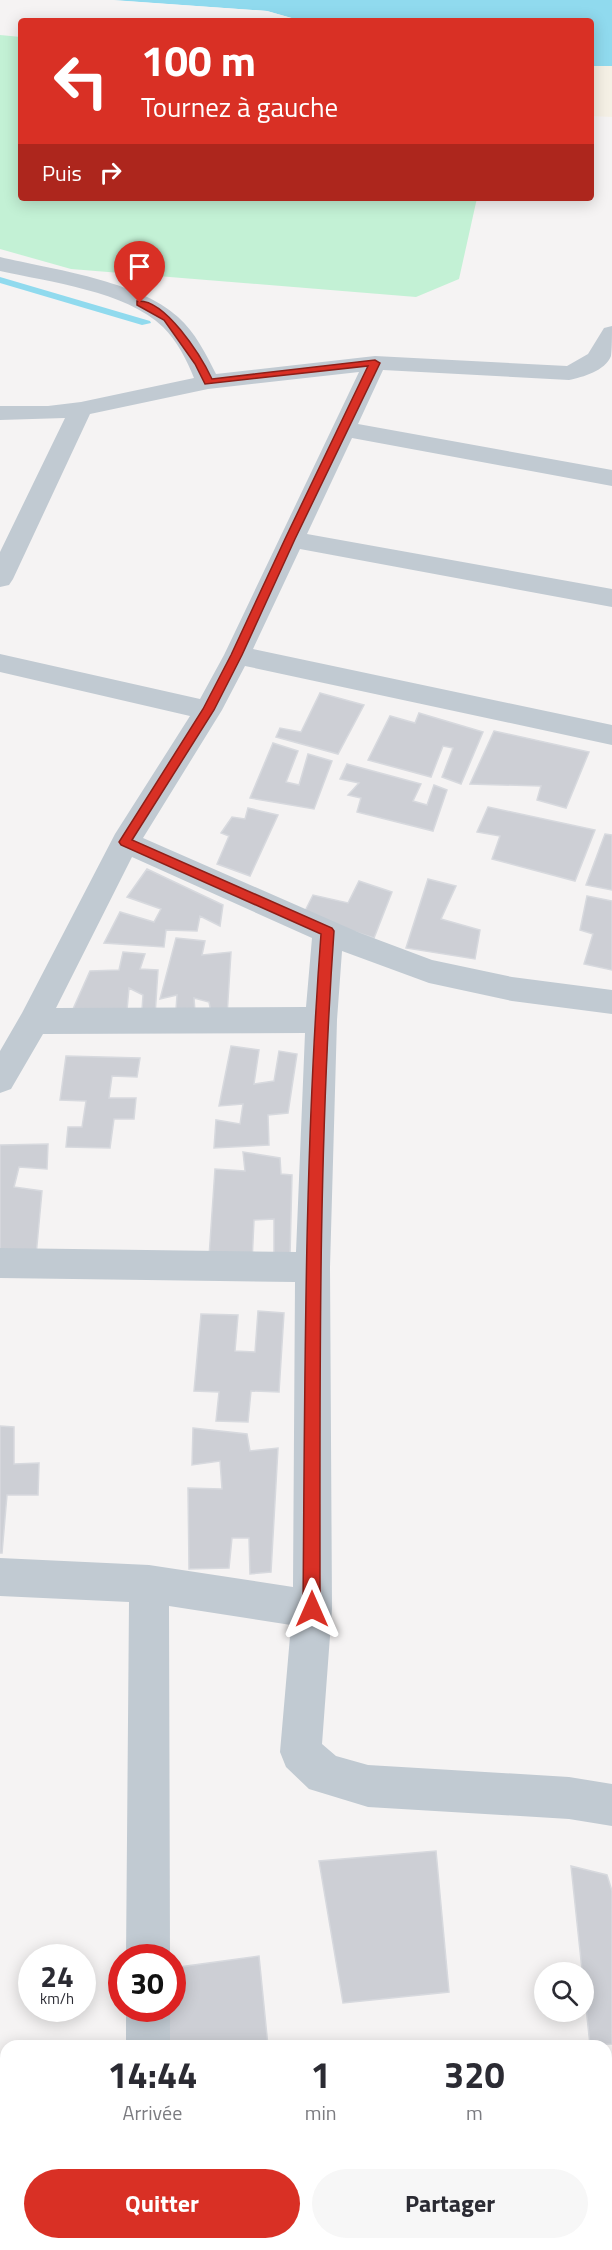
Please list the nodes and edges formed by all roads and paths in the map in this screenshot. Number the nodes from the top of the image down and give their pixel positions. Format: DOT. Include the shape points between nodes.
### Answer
graph roads {
  1 [pos="0,264"];
  2 [pos="612,333"];
  3 [pos="375,363"];
  4 [pos="208,382"];
  5 [pos="81,409"];
  6 [pos="0,413"];
  7 [pos="343,429"];
  8 [pos="612,478"];
  9 [pos="290,539"];
  10 [pos="0,579"];
  11 [pos="612,598"];
  12 [pos="237,655"];
  13 [pos="0,663"];
  14 [pos="208,710"];
  15 [pos="612,735"];
  16 [pos="125,842"];
  17 [pos="328,931"];
  18 [pos="612,1002"];
  19 [pos="321,1020"];
  20 [pos="34,1021"];
  21 [pos="0,1080"];
  22 [pos="0,1263"];
  23 [pos="313,1267"];
  24 [pos="0,1576"];
  25 [pos="149,1584"];
  26 [pos="312,1609"];
  27 [pos="612,1806"];
  28 [pos="148,1944"];
  29 [pos="148,2022"];
  30 [pos="148,2040"];
  1 -- 4 [label="street" via="107,291 167,318"];
  2 -- 3 [label="street" via="603,353 591,365 569,373"];
  3 -- 4 [label="street"];
  3 -- 7 [label="street"];
  4 -- 5 [label="street"];
  5 -- 6 [label="street"];
  5 -- 10 [label="street"];
  7 -- 8 [label="street"];
  7 -- 9 [label="street"];
  9 -- 11 [label="street"];
  9 -- 12 [label="street"];
  12 -- 14 [label="street"];
  12 -- 15 [label="street"];
  13 -- 14 [label="street"];
  14 -- 16 [label="street"];
  16 -- 17 [label="street"];
  16 -- 20 [label="street"];
  17 -- 18 [label="street" via="429,971 512,989"];
  17 -- 19 [label="street"];
  19 -- 20 [label="street"];
  19 -- 23 [label="street"];
  20 -- 21 [label="street"];
  22 -- 23 [label="street"];
  23 -- 26 [label="street"];
  24 -- 25 [label="street"];
  25 -- 26 [label="street"];
  25 -- 28 [label="street"];
  26 -- 27 [label="street" via="301,1752 324,1774 368,1786 569,1797"];
  29 -- 30 [label="street"];
}
